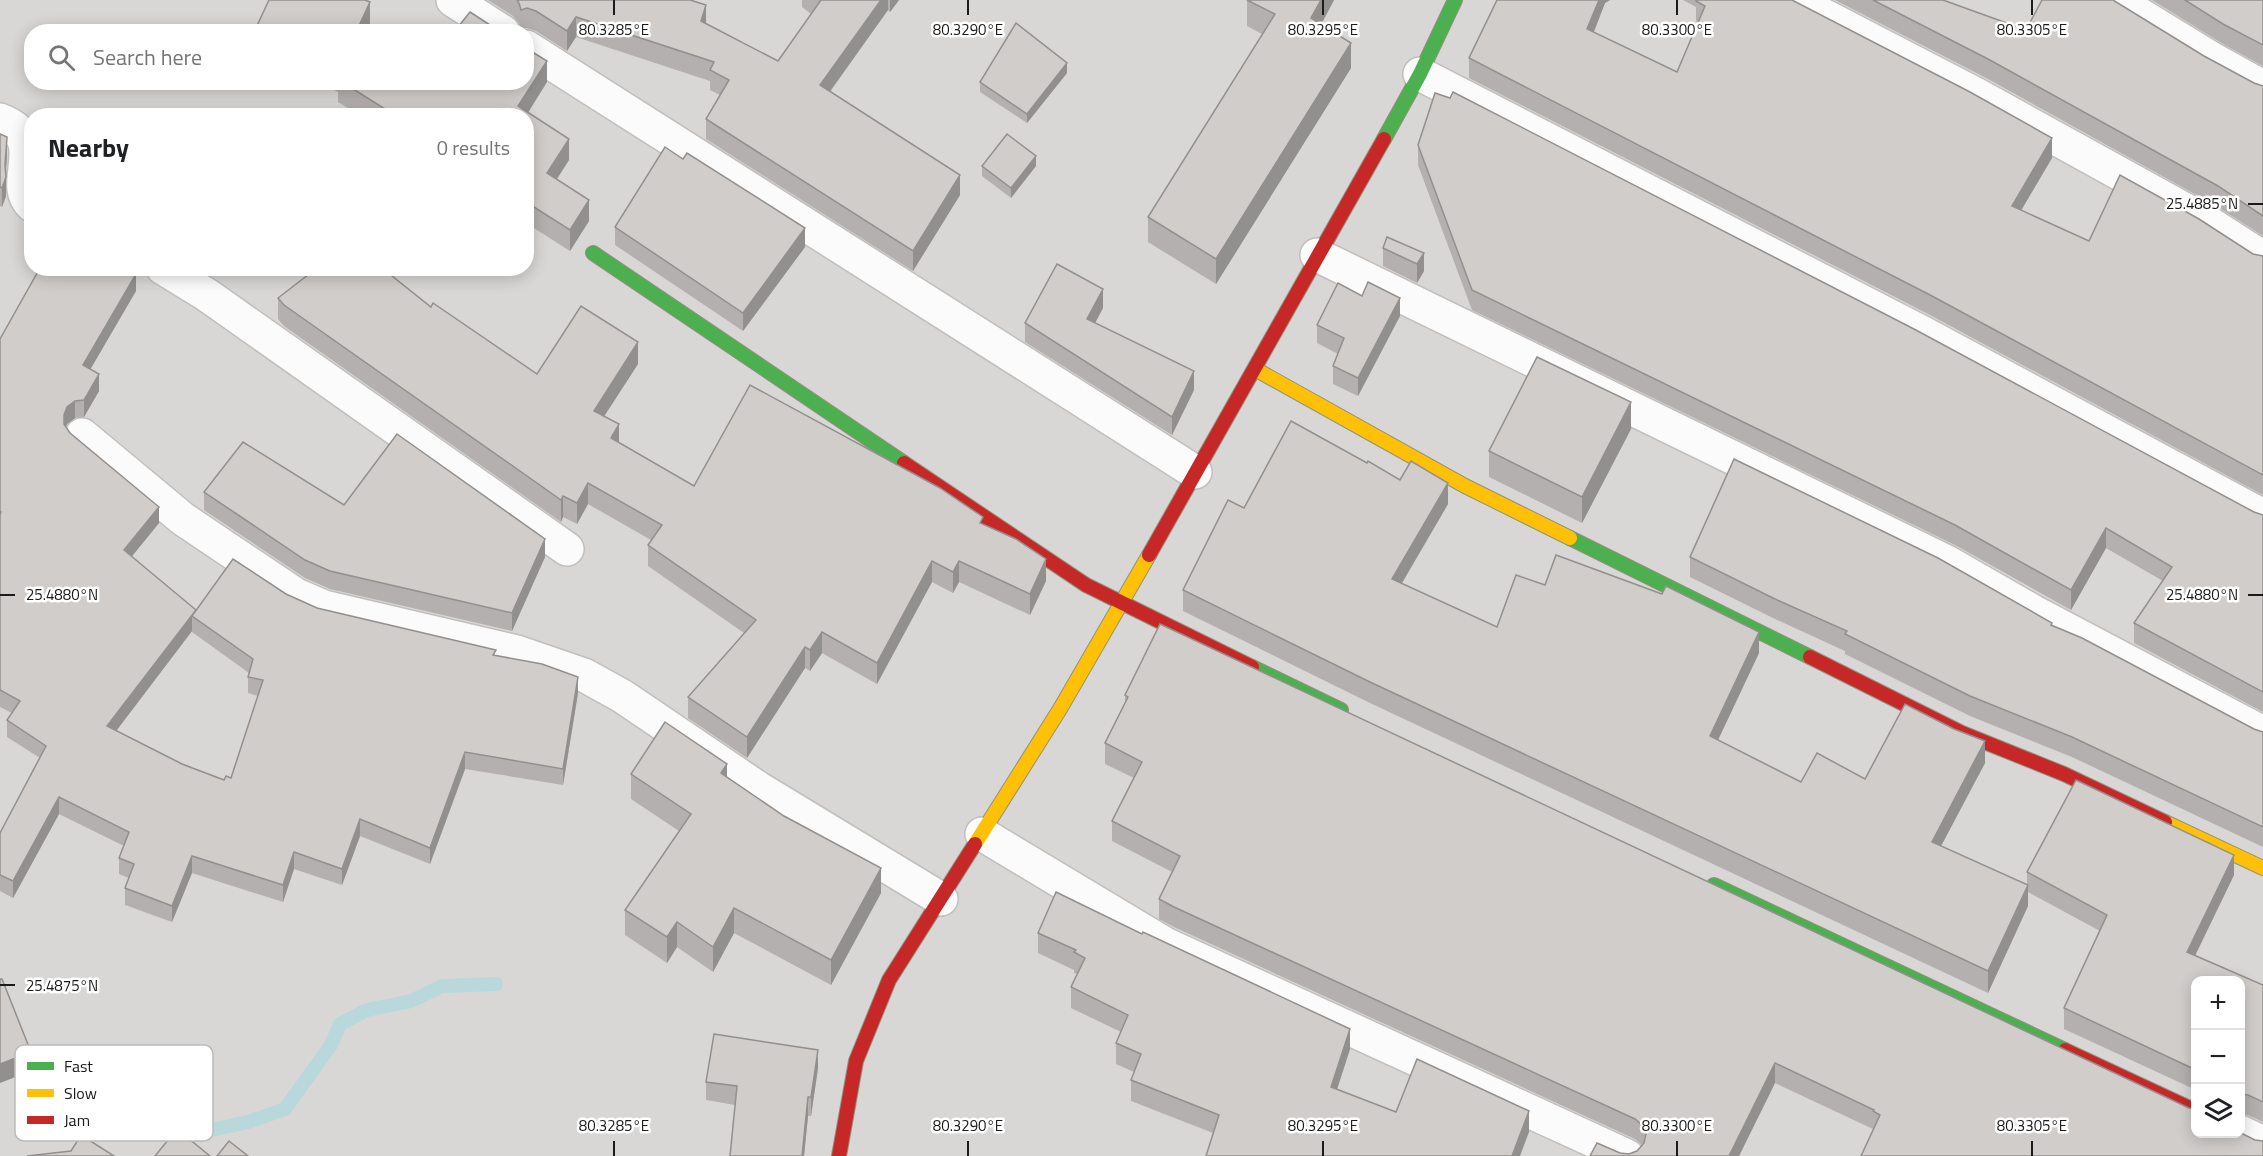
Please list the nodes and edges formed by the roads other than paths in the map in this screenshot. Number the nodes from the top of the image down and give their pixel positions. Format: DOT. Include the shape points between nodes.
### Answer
graph roads {
  1 [pos="453,0"];
  2 [pos="1455,0"];
  3 [pos="1794,0"];
  4 [pos="2116,0"];
  5 [pos="490,24"];
  6 [pos="534,52"];
  7 [pos="1420,74"];
  8 [pos="2263,87"];
  9 [pos="0,120"];
  10 [pos="24,141"];
  11 [pos="24,170"];
  12 [pos="24,186"];
  13 [pos="593,253"];
  14 [pos="1317,255"];
  15 [pos="2263,258"];
  16 [pos="176,276"];
  17 [pos="1255,369"];
  18 [pos="82,435"];
  19 [pos="1195,472"];
  20 [pos="2263,516"];
  21 [pos="567,549"];
  22 [pos="1120,603"];
  23 [pos="1352,715"];
  24 [pos="2263,733"];
  25 [pos="982,834"];
  26 [pos="2263,868"];
  27 [pos="1705,881"];
  28 [pos="941,899"];
  29 [pos="2191,1109"];
  30 [pos="2245,1134"];
  31 [pos="2263,1143"];
  32 [pos="839,1156"];
  33 [pos="1627,1156"];
  1 -- 5 [label="street"];
  2 -- 7 [label="street"];
  3 -- 15 [label="street" via="2042,131 2209,223"];
  4 -- 8 [label="street"];
  6 -- 19 [label="street"];
  7 -- 14 [label="street"];
  7 -- 20 [label="street" via="1923,333"];
  9 -- 10 [label="street" via="10,124"];
  11 -- 12 [label="street"];
  13 -- 22 [label="street" via="1086,585"];
  14 -- 17 [label="street"];
  14 -- 24 [label="street" via="1947,562"];
  16 -- 21 [label="street"];
  17 -- 19 [label="street"];
  17 -- 26 [label="street" via="1465,486 1952,728 2064,774"];
  18 -- 28 [label="street" via="183,519 296,595 343,611 517,652 584,675 630,700 758,788"];
  19 -- 22 [label="street"];
  22 -- 23 [label="street"];
  22 -- 25 [label="street"];
  25 -- 28 [label="street"];
  25 -- 33 [label="street" via="1165,944"];
  27 -- 29 [label="street"];
  28 -- 32 [label="street" via="889,980 867,1030 856,1061"];
  30 -- 31 [label="street"];
}
